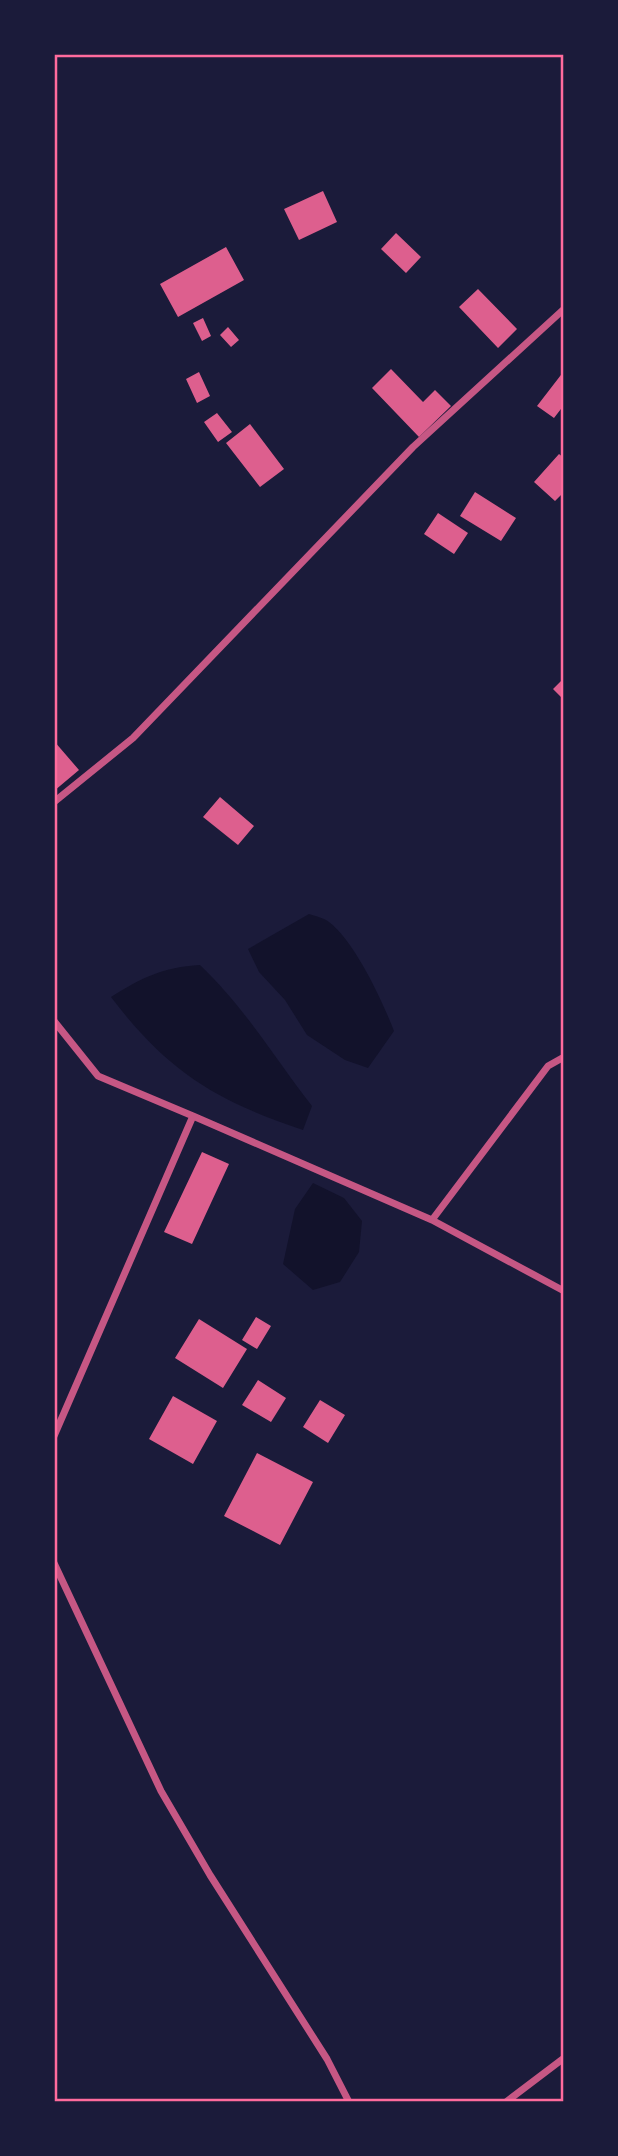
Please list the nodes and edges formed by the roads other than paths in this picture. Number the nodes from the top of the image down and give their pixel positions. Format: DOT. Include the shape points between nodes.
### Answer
graph roads {
  1 [pos="564,309"];
  2 [pos="54,802"];
  3 [pos="54,1021"];
  4 [pos="564,1057"];
  5 [pos="193,1116"];
  6 [pos="432,1220"];
  7 [pos="564,1291"];
  8 [pos="54,1436"];
  9 [pos="54,1563"];
  10 [pos="564,2058"];
  11 [pos="349,2102"];
  12 [pos="506,2102"];
  1 -- 2 [label="street" via="413,447 133,738"];
  3 -- 5 [label="street" via="98,1076"];
  4 -- 6 [label="street" via="548,1066"];
  5 -- 6 [label="street"];
  5 -- 8 [label="street"];
  6 -- 7 [label="street"];
  9 -- 11 [label="street" via="160,1791 327,2059"];
  10 -- 12 [label="street"];
}
